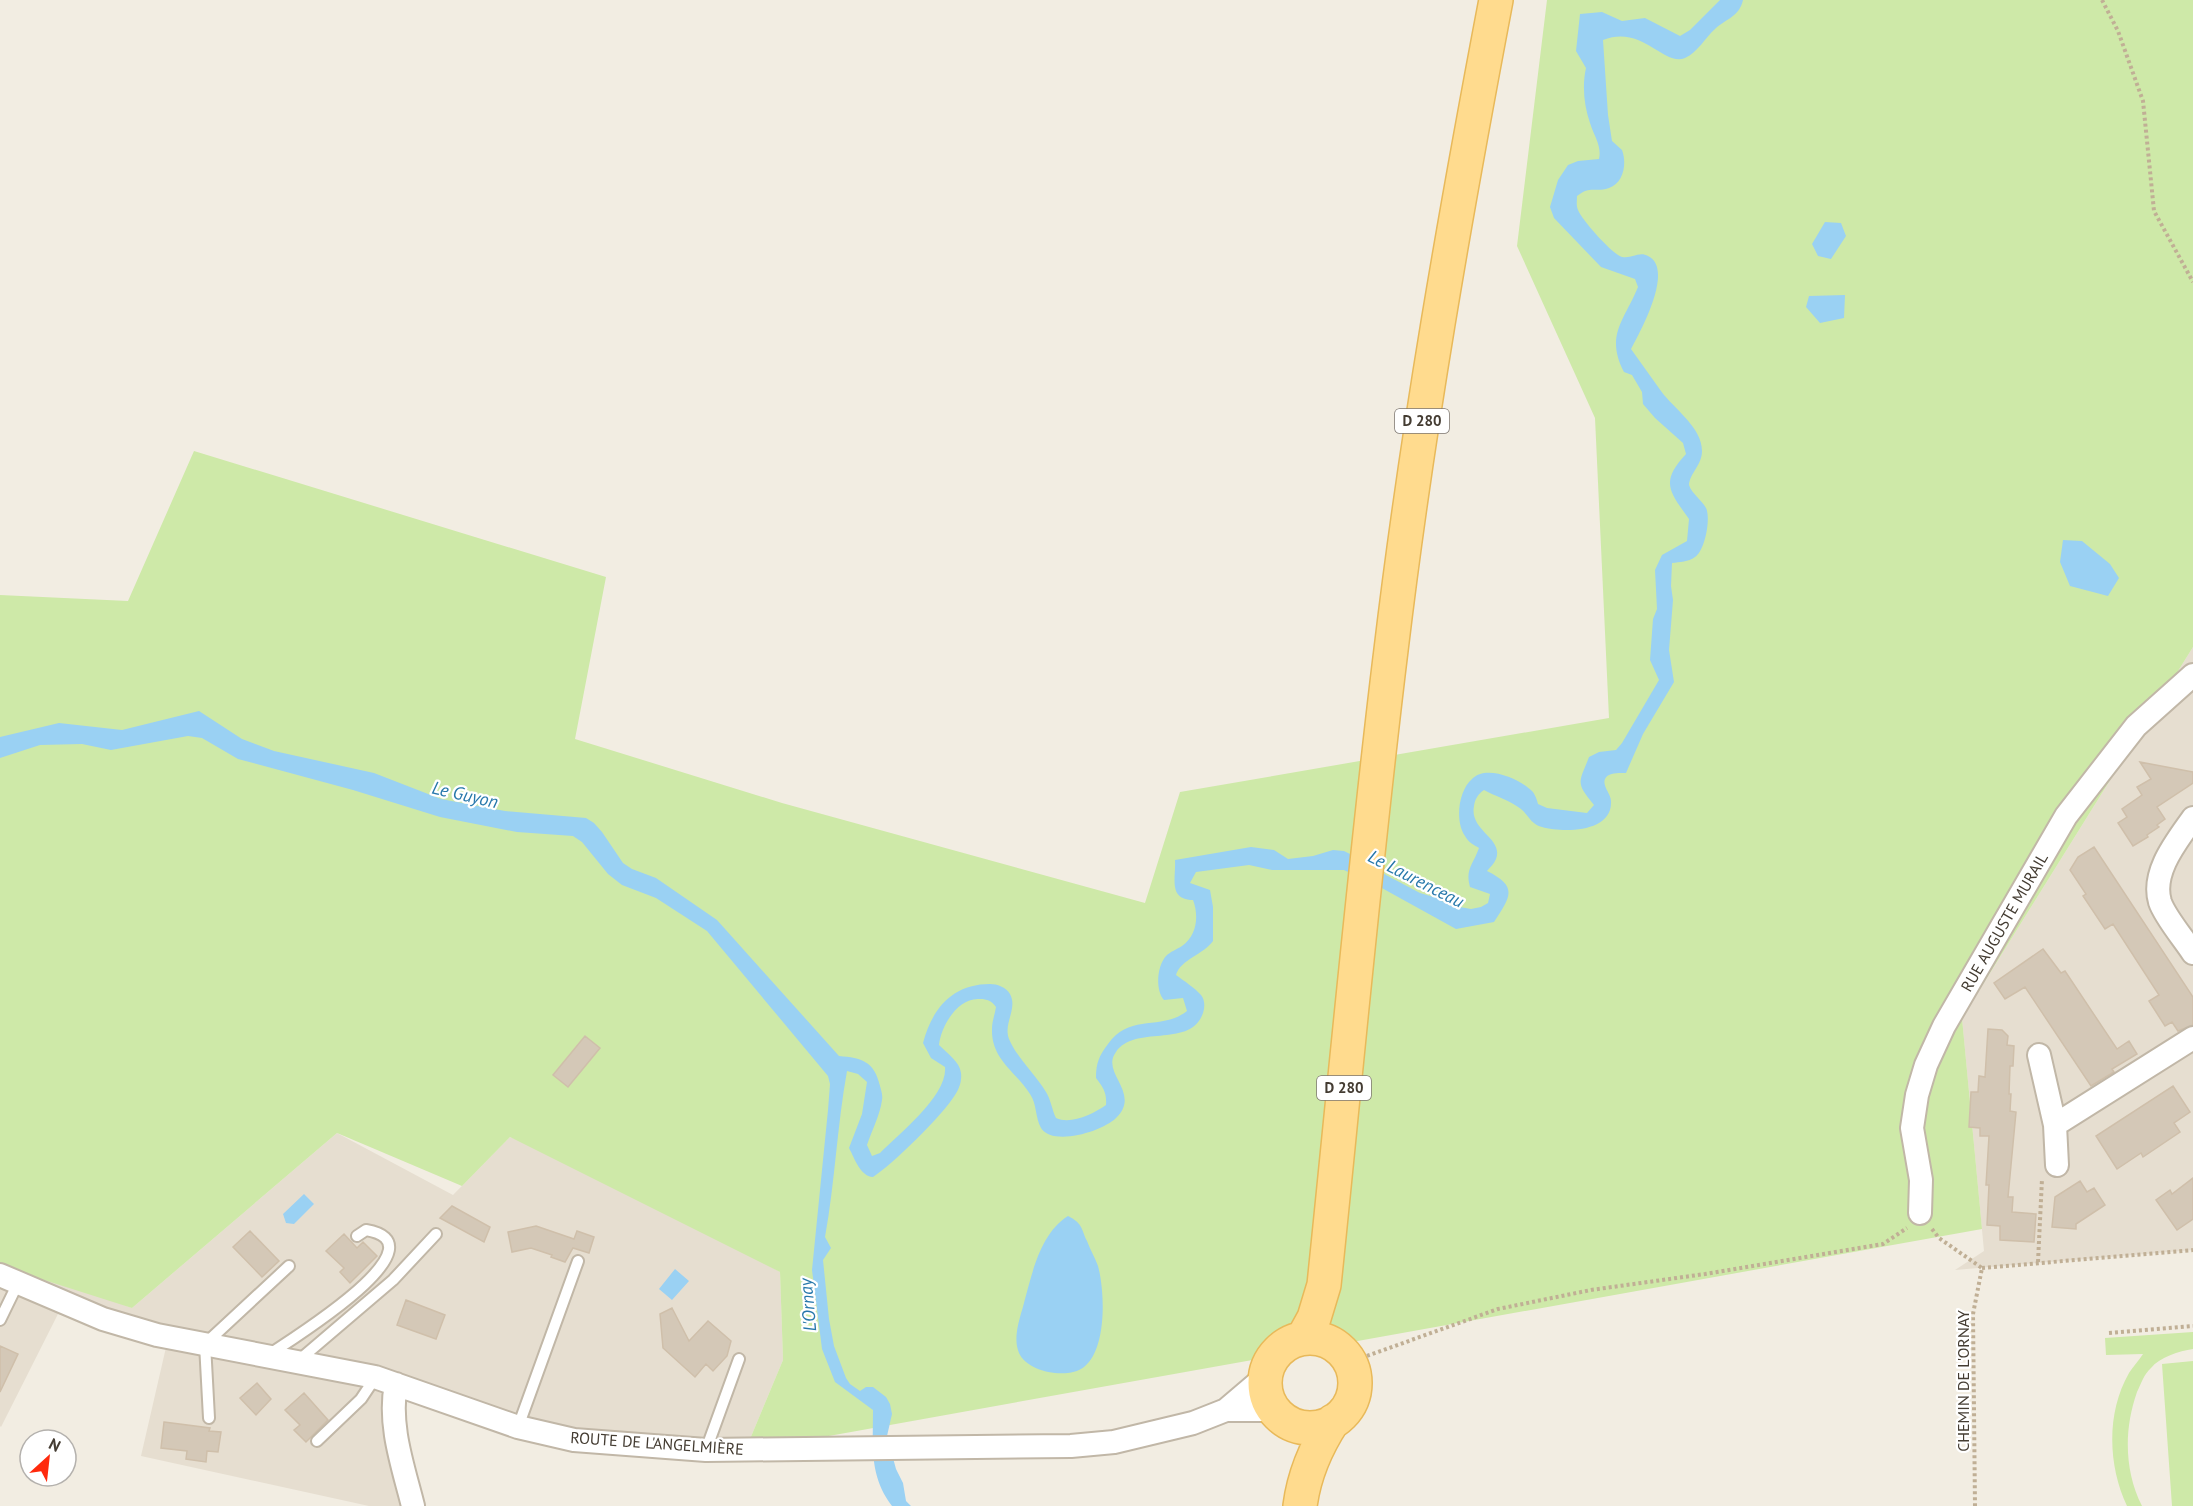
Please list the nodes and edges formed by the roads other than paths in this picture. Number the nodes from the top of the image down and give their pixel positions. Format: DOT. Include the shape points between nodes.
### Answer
graph roads {
  1 [pos="1496,0"];
  2 [pos="2193,675"];
  3 [pos="2193,818"];
  4 [pos="2193,953"];
  5 [pos="2193,1038"];
  6 [pos="2039,1055"];
  7 [pos="2055,1125"];
  8 [pos="2057,1165"];
  9 [pos="1920,1213"];
  10 [pos="436,1234"];
  11 [pos="357,1236"];
  12 [pos="578,1261"];
  13 [pos="289,1266"];
  14 [pos="9,1279"];
  15 [pos="1324,1285"];
  16 [pos="0,1320"];
  17 [pos="1302,1338"];
  18 [pos="206,1344"];
  19 [pos="1344,1355"];
  20 [pos="267,1356"];
  21 [pos="739,1359"];
  22 [pos="297,1361"];
  23 [pos="1266,1376"];
  24 [pos="386,1381"];
  25 [pos="1226,1410"];
  26 [pos="1281,1416"];
  27 [pos="209,1418"];
  28 [pos="1333,1421"];
  29 [pos="518,1426"];
  30 [pos="317,1441"];
  31 [pos="706,1450"];
  32 [pos="1302,1495"];
  33 [pos="412,1506"];
  1 -- 15 [label="main road, D 280" via="1444,284 1391,650"];
  2 -- 9 [label="street, RUE AUGUSTE MURAIL" via="2136,726 2066,816 1944,1026 1926,1065 1912,1128 1921,1180"];
  3 -- 4 [label="street" via="2171,851 2158,890 2161,904"];
  5 -- 7 [label="street"];
  6 -- 7 [label="street"];
  7 -- 8 [label="street"];
  10 -- 22 [label="lane" via="393,1280"];
  11 -- 20 [label="lane" via="366,1230 379,1233 386,1240 388,1254 376,1275"];
  12 -- 29 [label="lane"];
  13 -- 18 [label="lane"];
  14 -- 16 [label="lane"];
  14 -- 18 [label="street, ROUTE DE L'ANGELMIÈRE" via="103,1319"];
  15 -- 17 [label="main road, D 280" via="1314,1318"];
  15 -- 19 [label="main road, D 280" via="1329,1320"];
  17 -- 19 [label="main road" via="1327,1341"];
  17 -- 23 [label="main road" via="1278,1351"];
  18 -- 20 [label="street, ROUTE DE L'ANGELMIÈRE"];
  18 -- 27 [label="lane"];
  19 -- 28 [label="main road" via="1354,1375 1353,1395 1344,1412"];
  20 -- 22 [label="street, ROUTE DE L'ANGELMIÈRE"];
  21 -- 31 [label="lane"];
  22 -- 24 [label="street, ROUTE DE L'ANGELMIÈRE"];
  23 -- 25 [label="street, ROUTE DE L'ANGELMIÈRE"];
  23 -- 26 [label="main road" via="1267,1394"];
  24 -- 29 [label="street, ROUTE DE L'ANGELMIÈRE"];
  24 -- 30 [label="lane"];
  24 -- 33 [label="street"];
  25 -- 26 [label="street, ROUTE DE L'ANGELMIÈRE"];
  25 -- 31 [label="street, ROUTE DE L'ANGELMIÈRE" via="1193,1423 1114,1442 1071,1446"];
  26 -- 28 [label="main road" via="1298,1426 1322,1426"];
  26 -- 32 [label="main road" via="1298,1456"];
  28 -- 32 [label="main road" via="1318,1446"];
  29 -- 31 [label="street, ROUTE DE L'ANGELMIÈRE" via="574,1440"];
}
